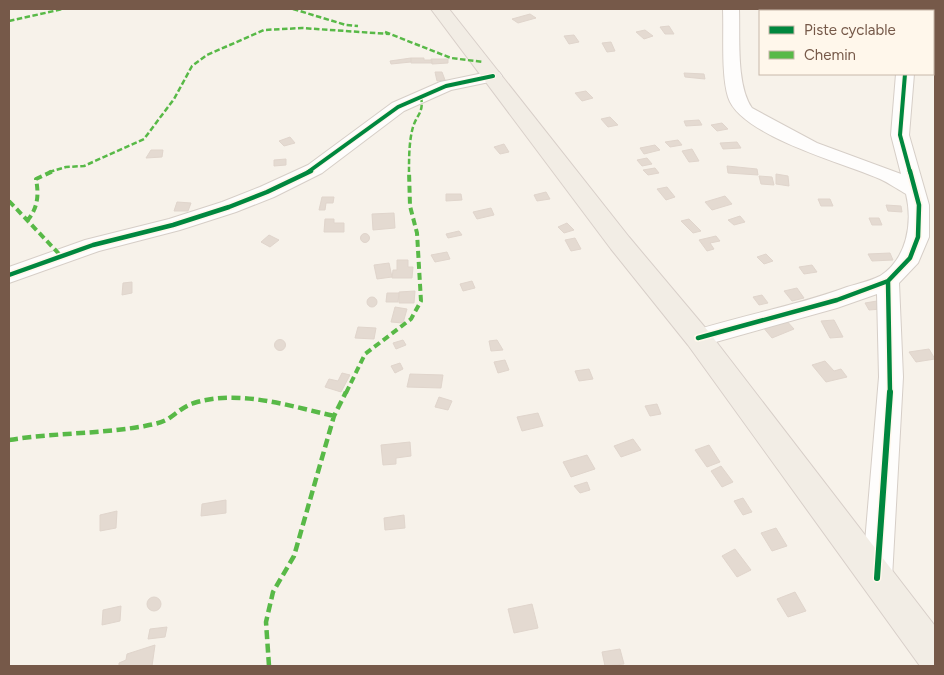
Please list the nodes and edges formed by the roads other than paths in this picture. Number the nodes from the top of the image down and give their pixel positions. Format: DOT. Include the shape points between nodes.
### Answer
graph roads {
  1 [pos="440,9"];
  2 [pos="731,9"];
  3 [pos="905,75"];
  4 [pos="493,76"];
  5 [pos="915,191"];
  6 [pos="9,275"];
  7 [pos="888,281"];
  8 [pos="698,338"];
  9 [pos="876,578"];
  10 [pos="935,656"];
  1 -- 4 [label="main road"];
  2 -- 5 [label="street" via="734,86 737,99 746,112 810,147 888,175"];
  3 -- 5 [label="street" via="900,134"];
  4 -- 6 [label="street" via="446,86 398,107 315,169 267,192 173,225 93,245"];
  4 -- 8 [label="main road" via="620,243"];
  5 -- 7 [label="street" via="919,205 918,237 910,258"];
  7 -- 8 [label="street" via="837,300"];
  7 -- 9 [label="street" via="891,377"];
  8 -- 9 [label="main road"];
  9 -- 10 [label="main road"];
}
